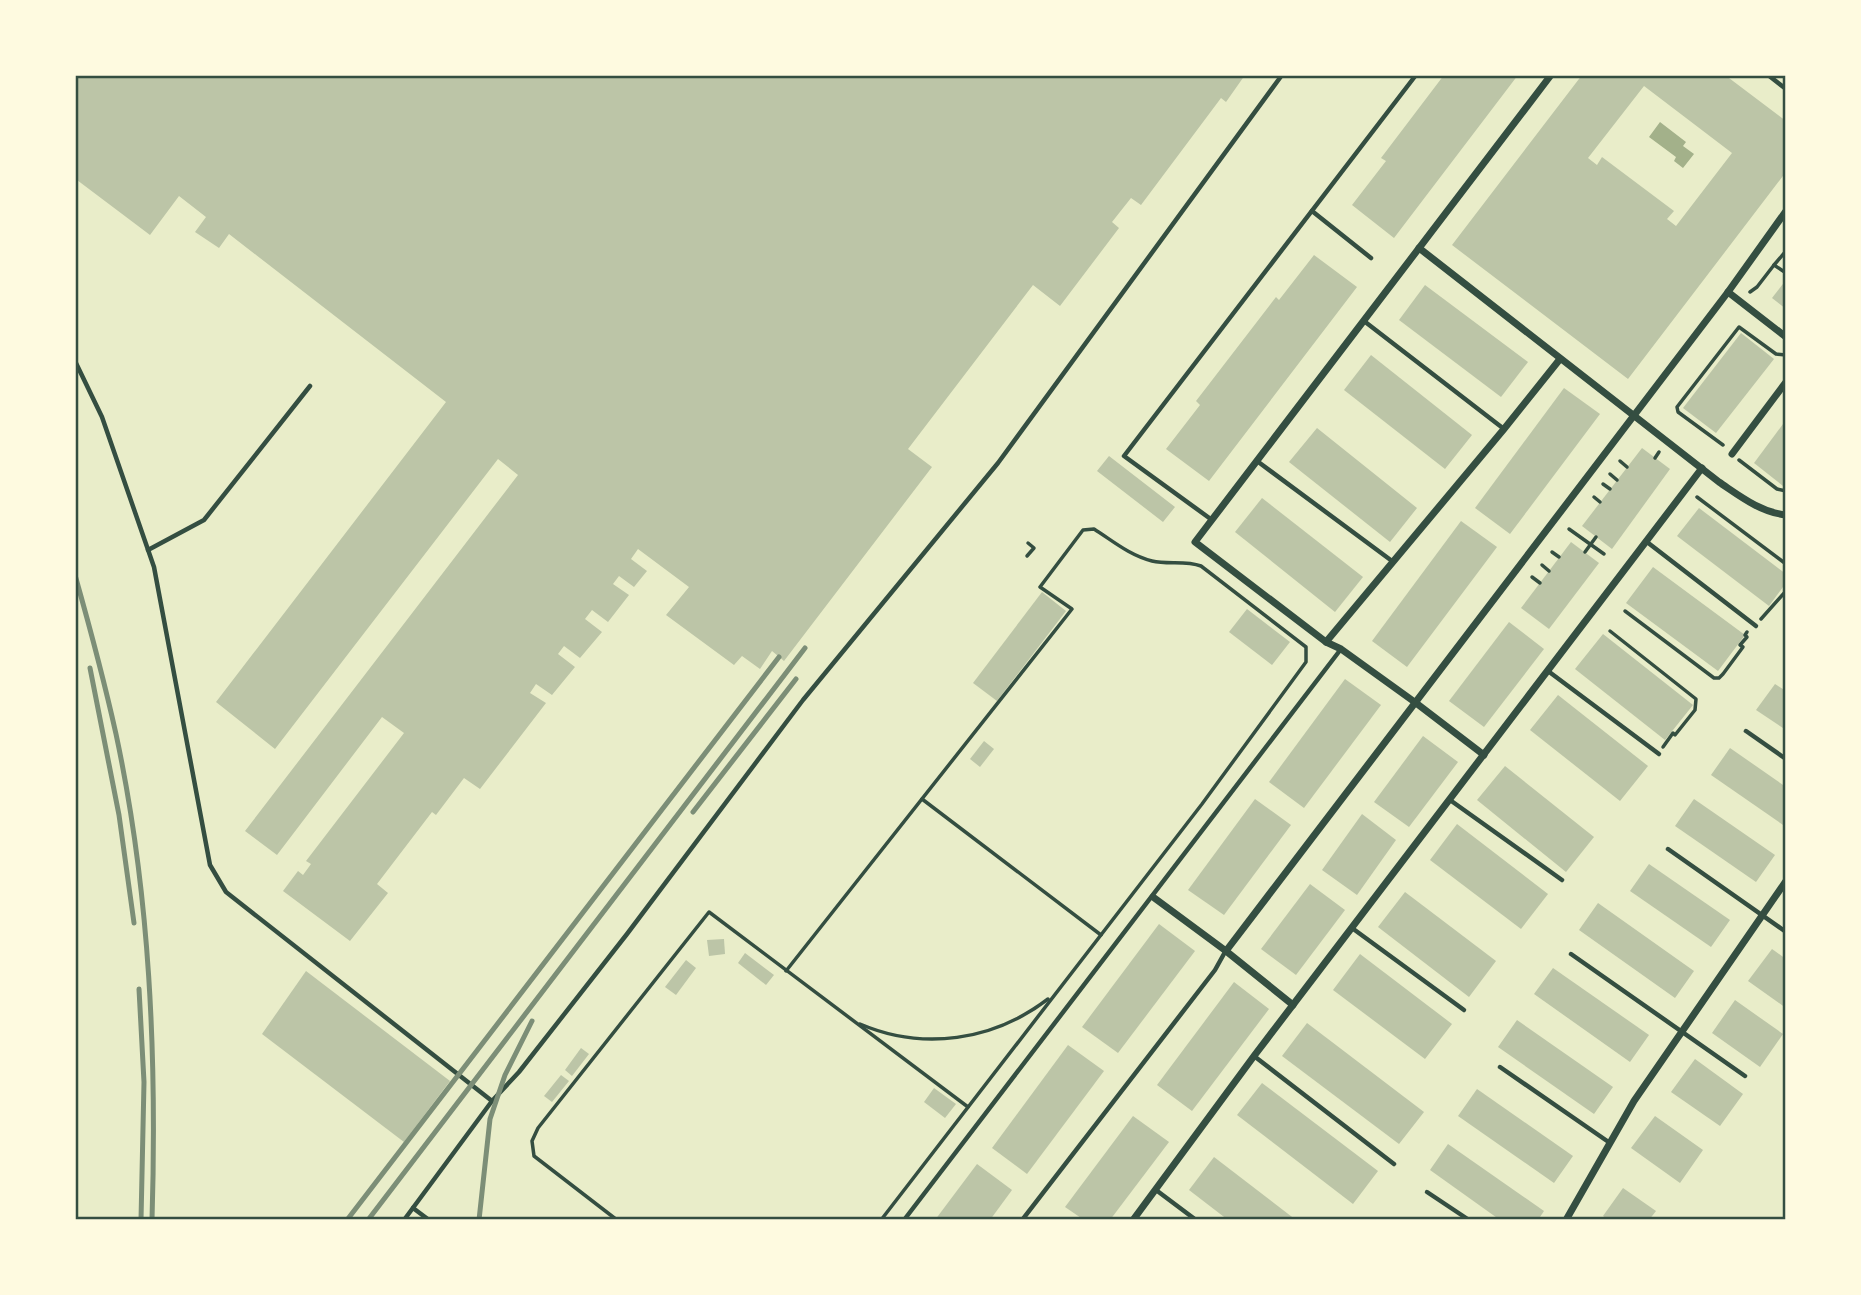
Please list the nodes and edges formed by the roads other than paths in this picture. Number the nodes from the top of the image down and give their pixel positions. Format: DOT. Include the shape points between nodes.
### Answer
graph roads {
  1 [pos="1282,75"];
  2 [pos="1416,75"];
  3 [pos="1551,75"];
  4 [pos="1768,75"];
  5 [pos="1786,89"];
  6 [pos="1312,211"];
  7 [pos="1786,211"];
  8 [pos="1419,247"];
  9 [pos="1371,258"];
  10 [pos="1728,292"];
  11 [pos="1364,321"];
  12 [pos="1786,337"];
  13 [pos="1560,359"];
  14 [pos="75,361"];
  15 [pos="1786,382"];
  16 [pos="310,386"];
  17 [pos="1634,414"];
  18 [pos="1504,429"];
  19 [pos="1732,454"];
  20 [pos="1257,461"];
  21 [pos="1702,468"];
  22 [pos="1786,515"];
  23 [pos="1212,520"];
  24 [pos="1647,542"];
  25 [pos="148,550"];
  26 [pos="1392,561"];
  27 [pos="1755,625"];
  28 [pos="1326,642"];
  29 [pos="1341,649"];
  30 [pos="1548,671"];
  31 [pos="1416,703"];
  32 [pos="1746,731"];
  33 [pos="1659,754"];
  34 [pos="1484,755"];
  35 [pos="1786,759"];
  36 [pos="1450,800"];
  37 [pos="1668,849"];
  38 [pos="1562,880"];
  39 [pos="1786,881"];
  40 [pos="1153,897"];
  41 [pos="1762,915"];
  42 [pos="1352,928"];
  43 [pos="1786,932"];
  44 [pos="1226,951"];
  45 [pos="1571,954"];
  46 [pos="1293,1005"];
  47 [pos="1464,1010"];
  48 [pos="1682,1030"];
  49 [pos="1254,1056"];
  50 [pos="1500,1067"];
  51 [pos="1745,1076"];
  52 [pos="492,1101"];
  53 [pos="1611,1143"];
  54 [pos="1394,1164"];
  55 [pos="1155,1190"];
  56 [pos="1427,1192"];
  57 [pos="413,1208"];
  58 [pos="404,1220"];
  59 [pos="429,1220"];
  60 [pos="904,1220"];
  61 [pos="1022,1220"];
  62 [pos="1133,1220"];
  63 [pos="1196,1220"];
  64 [pos="1469,1220"];
  65 [pos="1566,1220"];
  1 -- 52 [label="lane" via="998,463 803,700 627,934"];
  2 -- 6 [label="lane"];
  3 -- 8 [label="street"];
  4 -- 5 [label="lane"];
  6 -- 9 [label="lane"];
  6 -- 23 [label="lane" via="1124,456"];
  7 -- 10 [label="street"];
  8 -- 11 [label="street"];
  8 -- 13 [label="street"];
  10 -- 12 [label="street"];
  10 -- 17 [label="street"];
  11 -- 18 [label="lane"];
  11 -- 20 [label="street"];
  13 -- 17 [label="street"];
  13 -- 18 [label="street"];
  14 -- 25 [label="lane" via="102,417"];
  15 -- 19 [label="street"];
  16 -- 25 [label="lane" via="204,520"];
  17 -- 21 [label="street"];
  17 -- 31 [label="street"];
  18 -- 26 [label="street"];
  20 -- 23 [label="street"];
  20 -- 26 [label="lane"];
  21 -- 22 [label="street" via="1758,507"];
  21 -- 24 [label="street"];
  23 -- 28 [label="street" via="1195,542"];
  24 -- 27 [label="lane"];
  24 -- 30 [label="street"];
  25 -- 52 [label="lane" via="211,865 226,892"];
  26 -- 28 [label="street"];
  28 -- 29 [label="street"];
  29 -- 31 [label="street"];
  29 -- 40 [label="lane"];
  30 -- 33 [label="lane"];
  30 -- 34 [label="street"];
  31 -- 34 [label="street"];
  31 -- 44 [label="street"];
  32 -- 35 [label="lane"];
  34 -- 36 [label="street"];
  36 -- 38 [label="lane"];
  36 -- 42 [label="street"];
  37 -- 41 [label="lane"];
  39 -- 41 [label="street"];
  40 -- 44 [label="street"];
  40 -- 60 [label="lane"];
  41 -- 43 [label="lane"];
  41 -- 48 [label="street"];
  42 -- 46 [label="street"];
  42 -- 47 [label="lane"];
  44 -- 46 [label="street"];
  44 -- 61 [label="lane"];
  45 -- 48 [label="lane"];
  46 -- 49 [label="street"];
  48 -- 51 [label="lane"];
  48 -- 53 [label="street"];
  49 -- 54 [label="lane"];
  49 -- 55 [label="street"];
  50 -- 53 [label="lane"];
  52 -- 57 [label="lane"];
  53 -- 65 [label="street"];
  55 -- 62 [label="street"];
  55 -- 63 [label="lane"];
  56 -- 64 [label="lane"];
  57 -- 58 [label="lane"];
  57 -- 59 [label="lane"];
}
